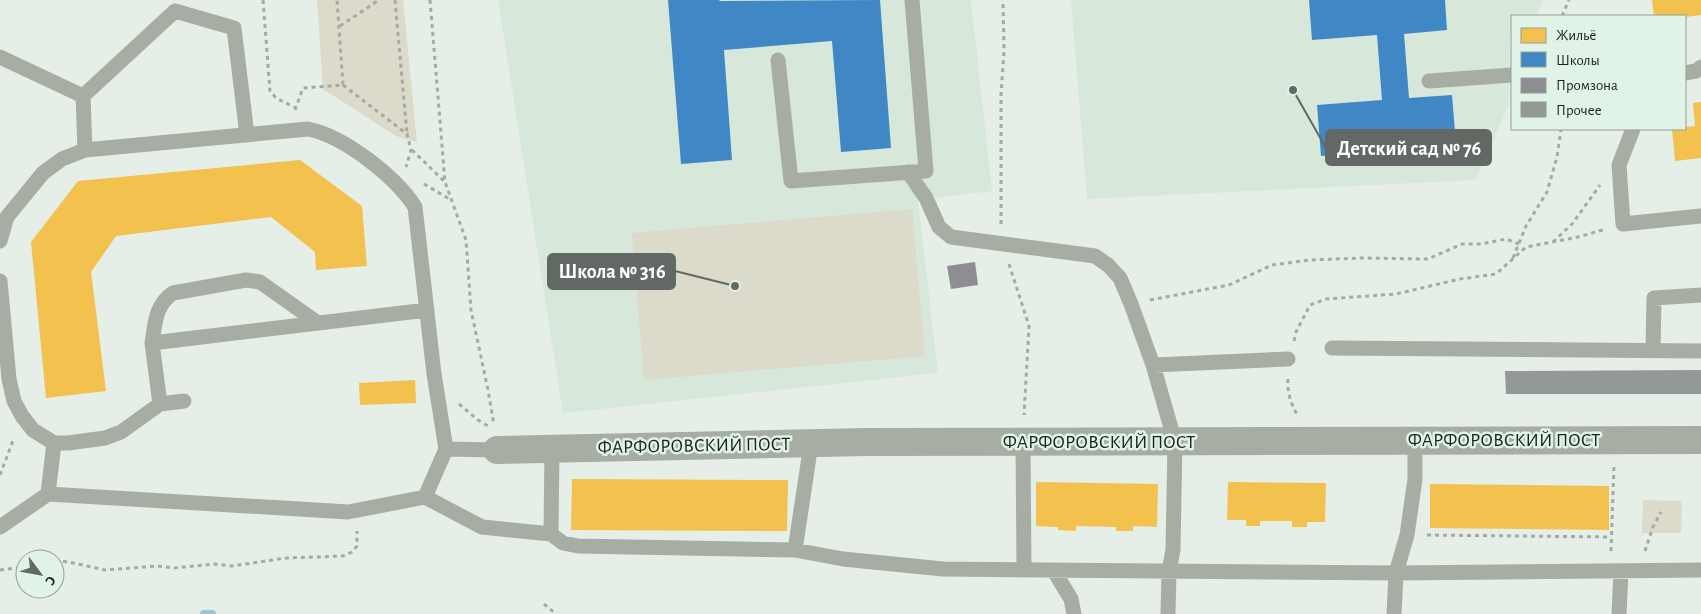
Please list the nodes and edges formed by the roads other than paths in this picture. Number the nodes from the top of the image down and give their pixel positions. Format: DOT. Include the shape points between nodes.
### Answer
graph roads {
  1 [pos="912,0"];
  2 [pos="175,6"];
  3 [pos="0,57"];
  4 [pos="778,60"];
  5 [pos="1701,67"];
  6 [pos="1686,73"];
  7 [pos="1511,74"];
  8 [pos="1430,81"];
  9 [pos="83,96"];
  10 [pos="1633,130"];
  11 [pos="247,135"];
  12 [pos="85,150"];
  13 [pos="908,172"];
  14 [pos="1701,216"];
  15 [pos="0,241"];
  16 [pos="0,286"];
  17 [pos="1701,295"];
  18 [pos="427,310"];
  19 [pos="318,323"];
  20 [pos="152,343"];
  21 [pos="1332,348"];
  22 [pos="1653,350"];
  23 [pos="1701,351"];
  24 [pos="1288,359"];
  25 [pos="1153,365"];
  26 [pos="184,401"];
  27 [pos="160,404"];
  28 [pos="1701,440"];
  29 [pos="1023,441"];
  30 [pos="1415,441"];
  31 [pos="1175,442"];
  32 [pos="54,443"];
  33 [pos="811,444"];
  34 [pos="552,448"];
  35 [pos="446,449"];
  36 [pos="497,450"];
  37 [pos="48,494"];
  38 [pos="425,497"];
  39 [pos="0,526"];
  40 [pos="551,534"];
  41 [pos="795,550"];
  42 [pos="1024,570"];
  43 [pos="1701,570"];
  44 [pos="1054,571"];
  45 [pos="1169,571"];
  46 [pos="1616,571"];
  47 [pos="1396,573"];
  48 [pos="1074,614"];
  49 [pos="1168,614"];
  50 [pos="1394,614"];
  51 [pos="1619,614"];
  1 -- 13 [label="lane" via="926,171"];
  2 -- 9 [label="lane"];
  2 -- 11 [label="lane" via="234,28"];
  3 -- 9 [label="lane"];
  4 -- 13 [label="lane" via="791,181"];
  5 -- 6 [label="lane"];
  7 -- 8 [label="lane"];
  9 -- 12 [label="lane"];
  10 -- 14 [label="lane" via="1619,165 1623,224"];
  11 -- 12 [label="lane"];
  11 -- 18 [label="lane" via="308,129 320,131 358,152 407,195 415,207 418,223"];
  12 -- 15 [label="lane" via="62,159 43,173 7,218"];
  13 -- 25 [label="lane" via="926,198 939,227 951,237 1095,256 1108,264 1120,278"];
  16 -- 32 [label="lane" via="14,401 34,430"];
  17 -- 22 [label="lane" via="1654,298"];
  18 -- 19 [label="lane"];
  18 -- 35 [label="lane"];
  19 -- 20 [label="lane"];
  19 -- 20 [label="lane" via="260,282 246,280 164,298 155,322"];
  20 -- 27 [label="lane"];
  21 -- 22 [label="lane"];
  22 -- 23 [label="lane"];
  24 -- 25 [label="lane"];
  25 -- 31 [label="lane"];
  26 -- 27 [label="lane"];
  27 -- 32 [label="lane" via="121,432 106,438"];
  28 -- 30 [label="street, ФАРФОРОВСКИЙ ПОСТ"];
  29 -- 31 [label="street, ФАРФОРОВСКИЙ ПОСТ"];
  29 -- 33 [label="street, ФАРФОРОВСКИЙ ПОСТ"];
  29 -- 42 [label="lane"];
  30 -- 31 [label="street, ФАРФОРОВСКИЙ ПОСТ"];
  30 -- 47 [label="lane" via="1415,479 1407,535"];
  31 -- 45 [label="lane" via="1173,550"];
  32 -- 37 [label="lane"];
  33 -- 34 [label="street, ФАРФОРОВСКИЙ ПОСТ"];
  33 -- 41 [label="lane"];
  34 -- 36 [label="street, ФАРФОРОВСКИЙ ПОСТ"];
  34 -- 40 [label="lane"];
  35 -- 36 [label="lane"];
  35 -- 38 [label="lane"];
  37 -- 38 [label="lane" via="348,512"];
  37 -- 39 [label="lane"];
  38 -- 40 [label="lane" via="482,527"];
  40 -- 41 [label="lane" via="563,543 578,546"];
  41 -- 42 [label="lane" via="843,559 934,568"];
  42 -- 44 [label="lane"];
  43 -- 46 [label="lane"];
  44 -- 45 [label="lane"];
  44 -- 48 [label="lane" via="1071,599"];
  45 -- 47 [label="lane"];
  45 -- 49 [label="lane"];
  46 -- 47 [label="lane"];
  46 -- 51 [label="lane"];
  47 -- 50 [label="lane"];
}
